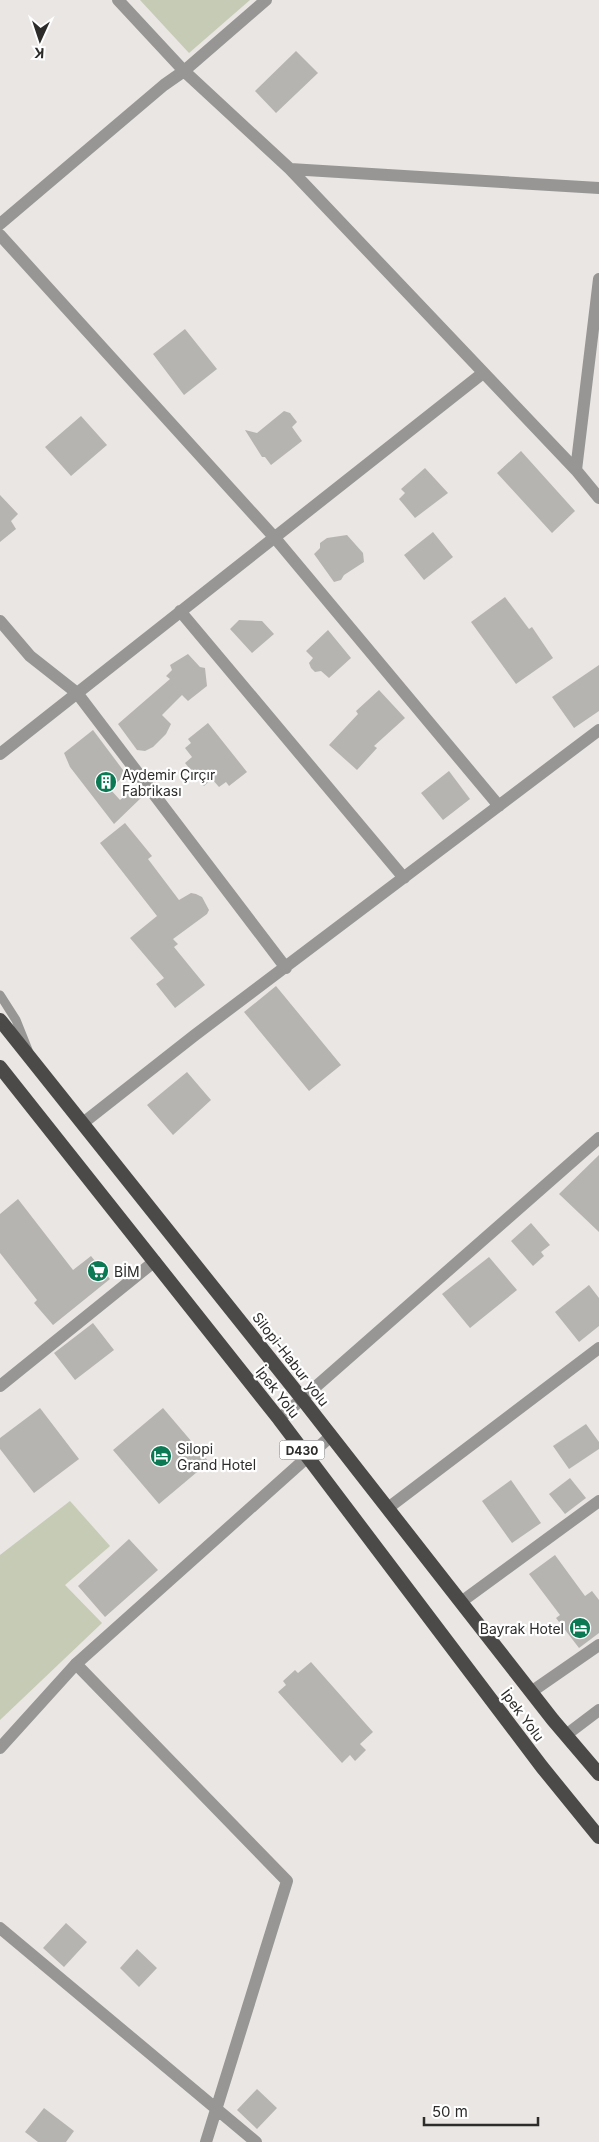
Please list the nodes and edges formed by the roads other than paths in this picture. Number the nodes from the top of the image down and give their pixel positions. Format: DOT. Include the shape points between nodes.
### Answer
graph roads {
  1 [pos="118,0"];
  2 [pos="266,0"];
  3 [pos="184,71"];
  4 [pos="290,169"];
  5 [pos="599,188"];
  6 [pos="0,224"];
  7 [pos="0,235"];
  8 [pos="599,280"];
  9 [pos="596,317"];
  10 [pos="483,374"];
  11 [pos="576,470"];
  12 [pos="599,498"];
  13 [pos="275,538"];
  14 [pos="180,611"];
  15 [pos="0,621"];
  16 [pos="77,693"];
  17 [pos="599,730"];
  18 [pos="0,754"];
  19 [pos="499,806"];
  20 [pos="404,878"];
  21 [pos="286,968"];
  22 [pos="0,995"];
  23 [pos="0,1020"];
  24 [pos="32,1062"];
  25 [pos="0,1067"];
  26 [pos="83,1123"];
  27 [pos="599,1138"];
  28 [pos="154,1261"];
  29 [pos="599,1348"];
  30 [pos="0,1386"];
  31 [pos="303,1400"];
  32 [pos="279,1419"];
  33 [pos="332,1436"];
  34 [pos="308,1457"];
  35 [pos="599,1502"];
  36 [pos="388,1508"];
  37 [pos="461,1602"];
  38 [pos="599,1645"];
  39 [pos="76,1664"];
  40 [pos="531,1692"];
  41 [pos="599,1710"];
  42 [pos="566,1735"];
  43 [pos="0,1748"];
  44 [pos="599,1774"];
  45 [pos="599,1836"];
  46 [pos="0,1928"];
  47 [pos="216,2109"];
  48 [pos="206,2142"];
  49 [pos="256,2142"];
  1 -- 3 [label="street"];
  2 -- 3 [label="street"];
  3 -- 4 [label="street"];
  3 -- 6 [label="street" via="164,84"];
  4 -- 5 [label="street"];
  4 -- 10 [label="street"];
  7 -- 13 [label="street"];
  8 -- 9 [label="street"];
  9 -- 11 [label="street"];
  10 -- 11 [label="street"];
  10 -- 13 [label="street"];
  11 -- 12 [label="street"];
  13 -- 14 [label="street"];
  13 -- 19 [label="street"];
  14 -- 16 [label="street"];
  14 -- 20 [label="street"];
  15 -- 16 [label="street" via="30,656"];
  16 -- 18 [label="street"];
  16 -- 21 [label="street"];
  17 -- 19 [label="street"];
  19 -- 20 [label="street"];
  20 -- 21 [label="street"];
  21 -- 26 [label="street"];
  22 -- 24 [label="lane" via="16,1020"];
  23 -- 24 [label="highway, Silopi-Habur yolu / D430"];
  24 -- 26 [label="highway, Silopi-Habur yolu / D430"];
  25 -- 28 [label="highway, İpek Yolu / D430"];
  26 -- 31 [label="highway, Silopi-Habur yolu / D430"];
  27 -- 31 [label="street"];
  28 -- 30 [label="street"];
  28 -- 32 [label="highway, İpek Yolu / D430"];
  29 -- 36 [label="street"];
  31 -- 32 [label="street"];
  31 -- 33 [label="highway, Silopi-Habur yolu / D430"];
  32 -- 34 [label="highway, İpek Yolu / D430"];
  33 -- 34 [label="street"];
  33 -- 36 [label="highway, Silopi-Habur yolu / D430"];
  34 -- 39 [label="street"];
  34 -- 45 [label="highway, İpek Yolu / D430" via="542,1767"];
  35 -- 37 [label="street"];
  36 -- 37 [label="highway, Silopi-Habur yolu / D430"];
  37 -- 40 [label="highway, Silopi-Habur yolu / D430"];
  38 -- 40 [label="street"];
  39 -- 43 [label="street"];
  39 -- 47 [label="street" via="287,1881"];
  40 -- 42 [label="highway, Silopi-Habur yolu / D430"];
  41 -- 42 [label="street"];
  42 -- 44 [label="highway, D430"];
  46 -- 47 [label="street"];
  47 -- 48 [label="street"];
  47 -- 49 [label="street"];
}
